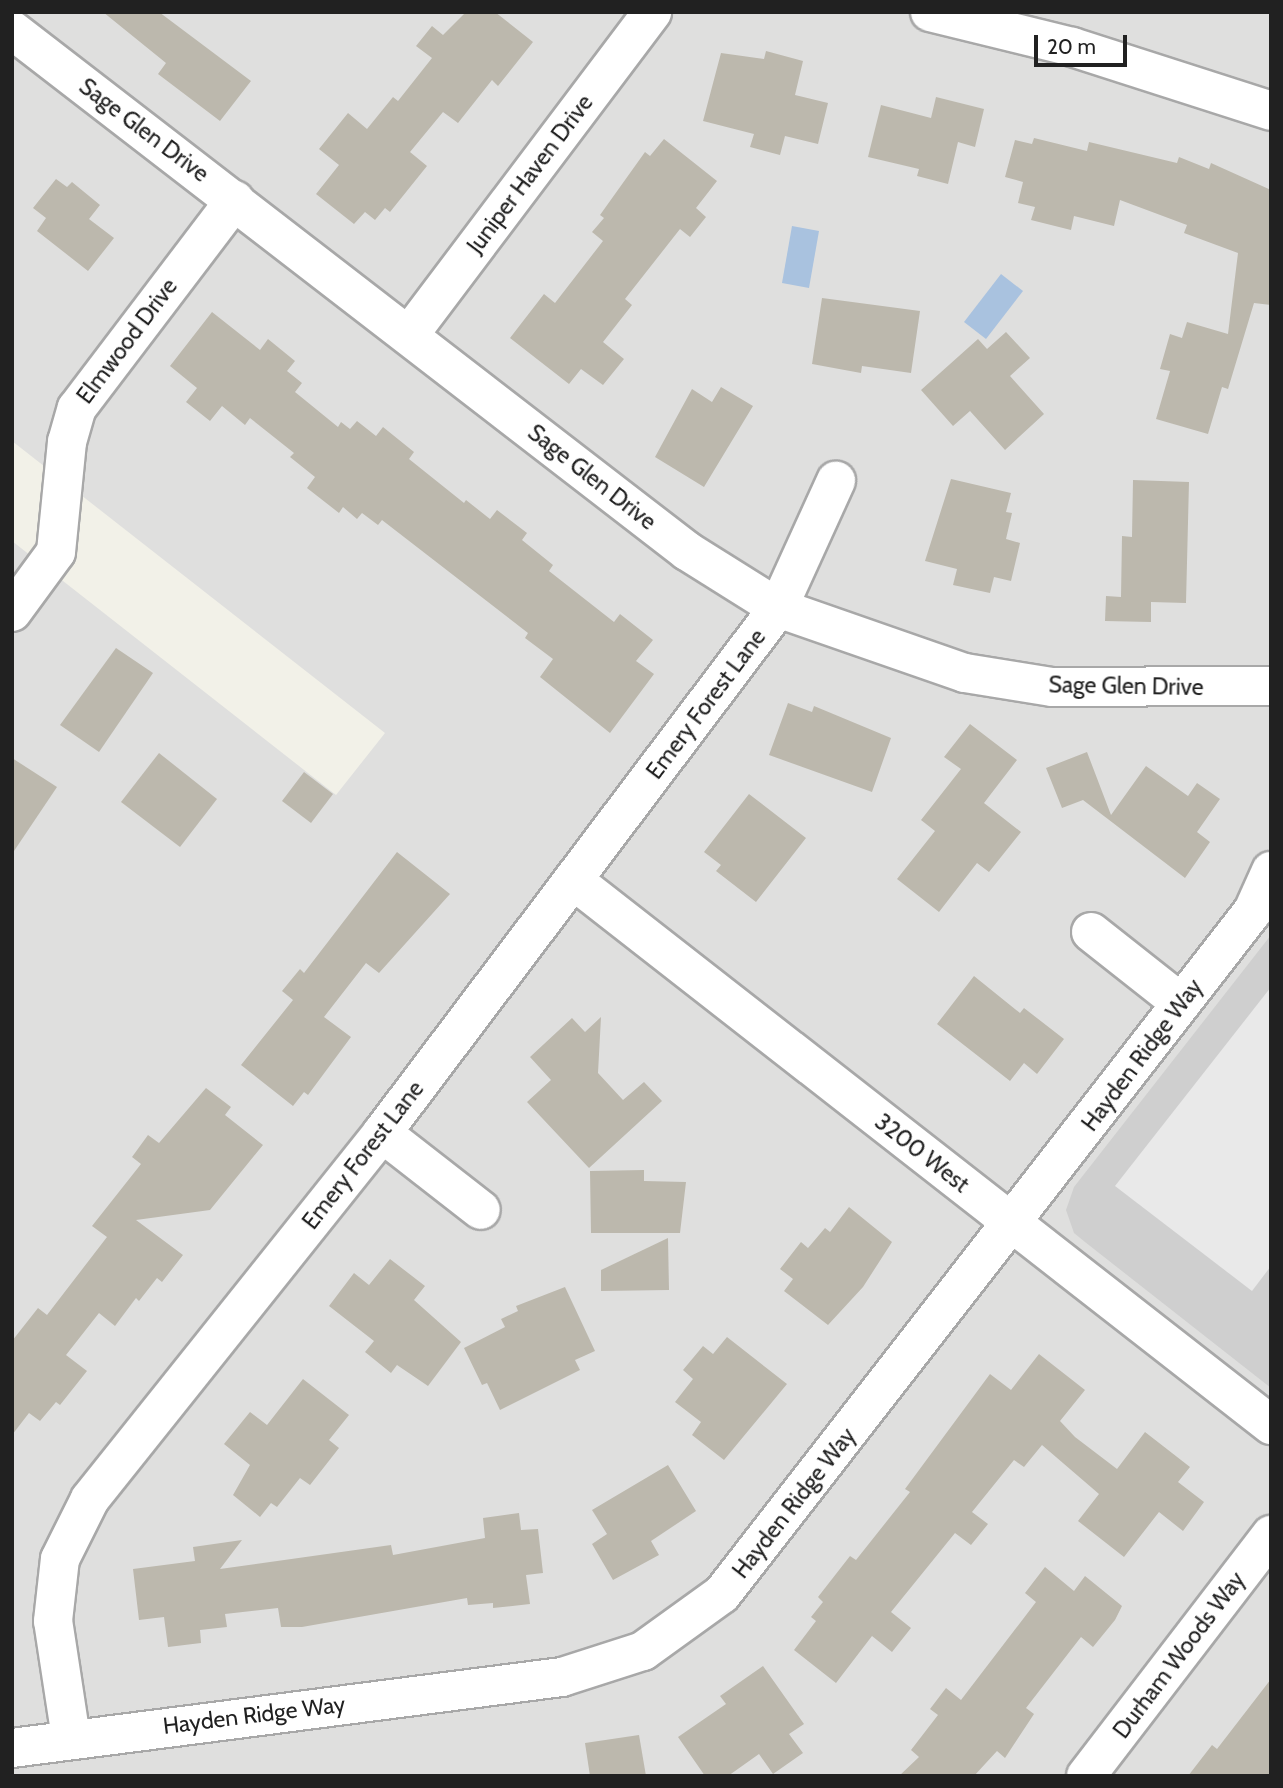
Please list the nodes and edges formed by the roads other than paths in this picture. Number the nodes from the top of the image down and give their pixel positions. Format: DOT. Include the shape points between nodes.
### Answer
graph roads {
  1 [pos="652,12"];
  2 [pos="930,12"];
  3 [pos="12,30"];
  4 [pos="1271,111"];
  5 [pos="235,200"];
  6 [pos="409,335"];
  7 [pos="836,481"];
  8 [pos="778,608"];
  9 [pos="12,612"];
  10 [pos="1271,686"];
  11 [pos="1271,870"];
  12 [pos="573,880"];
  13 [pos="1091,932"];
  14 [pos="1181,1003"];
  15 [pos="382,1133"];
  16 [pos="481,1210"];
  17 [pos="1013,1225"];
  18 [pos="1271,1425"];
  19 [pos="1271,1535"];
  20 [pos="71,1738"];
  21 [pos="12,1748"];
  22 [pos="1086,1776"];
  1 -- 6 [label="street, Juniper Haven Drive"];
  2 -- 4 [label="street" via="1072,47"];
  3 -- 5 [label="street, Sage Glen Drive"];
  5 -- 6 [label="street, Sage Glen Drive"];
  5 -- 9 [label="street, Elmwood Drive" via="76,408 67,442 56,552"];
  6 -- 8 [label="street, Sage Glen Drive" via="687,551"];
  7 -- 8 [label="street, Emery Forest Lane"];
  8 -- 10 [label="street, Sage Glen Drive" via="964,673 1039,685"];
  8 -- 12 [label="street, Emery Forest Lane"];
  11 -- 14 [label="street, Hayden Ridge Way" via="1253,911"];
  12 -- 15 [label="street, Emery Forest Lane"];
  12 -- 17 [label="street, 3200 West"];
  13 -- 14 [label="street"];
  14 -- 17 [label="street, Hayden Ridge Way"];
  15 -- 16 [label="street"];
  15 -- 20 [label="street, Emery Forest Lane" via="90,1499 60,1559 54,1621"];
  17 -- 18 [label="street, 3200 West"];
  17 -- 20 [label="street, Hayden Ridge Way" via="722,1594 643,1651 562,1676"];
  19 -- 22 [label="street, Durham Woods Way"];
  20 -- 21 [label="street, Hayden Ridge Way"];
}
